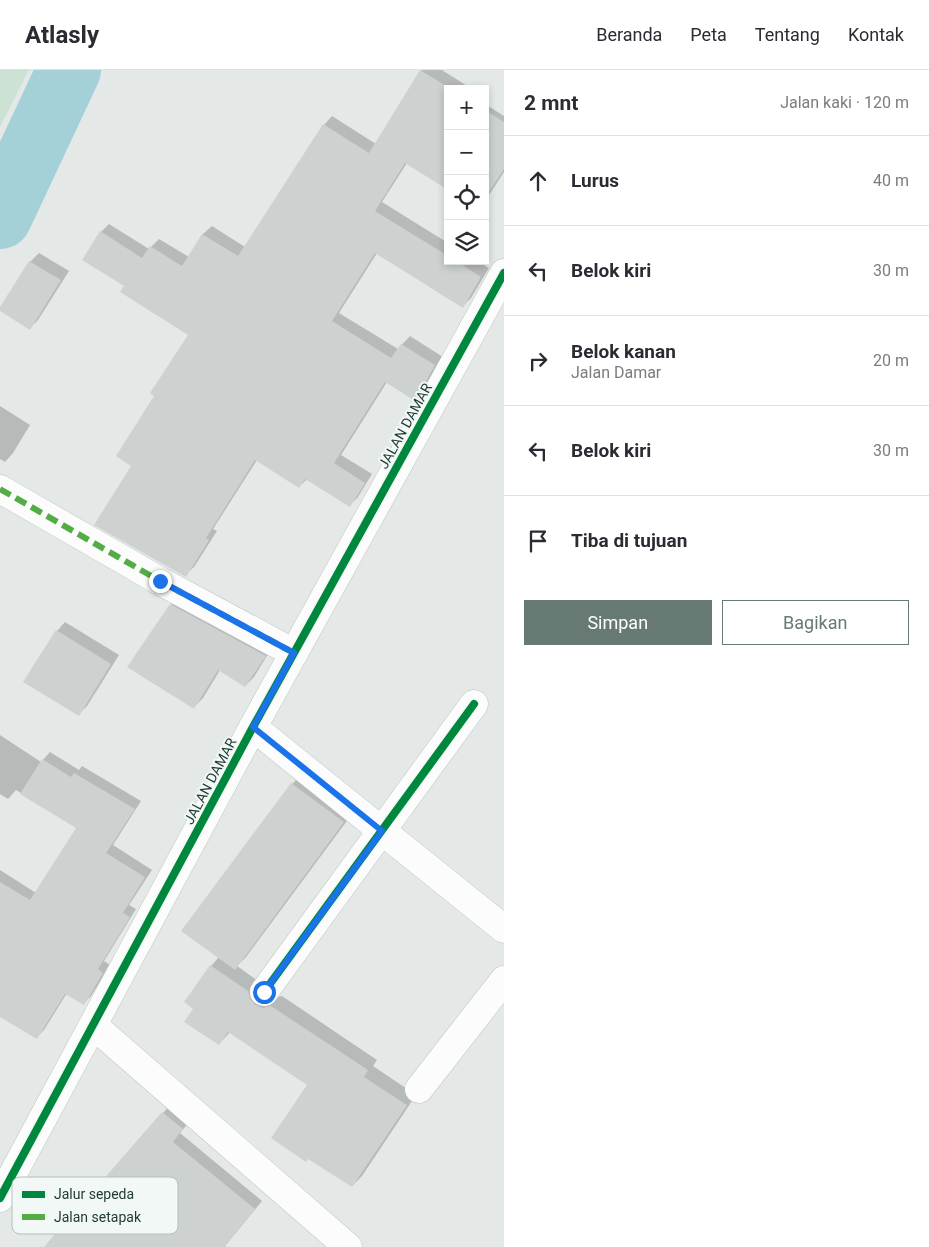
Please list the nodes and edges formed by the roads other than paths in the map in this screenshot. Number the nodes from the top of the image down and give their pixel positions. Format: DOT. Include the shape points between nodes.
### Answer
graph roads {
  1 [pos="504,273"];
  2 [pos="0,489"];
  3 [pos="294,653"];
  4 [pos="474,704"];
  5 [pos="253,727"];
  6 [pos="382,831"];
  7 [pos="504,929"];
  8 [pos="504,980"];
  9 [pos="264,992"];
  10 [pos="93,1025"];
  11 [pos="419,1089"];
  12 [pos="0,1198"];
  13 [pos="348,1247"];
  1 -- 3 [label="street, JALAN DAMAR"];
  2 -- 3 [label="street"];
  3 -- 5 [label="street, JALAN DAMAR"];
  4 -- 6 [label="street"];
  5 -- 6 [label="street"];
  5 -- 10 [label="street, JALAN DAMAR"];
  6 -- 7 [label="street"];
  6 -- 9 [label="street"];
  8 -- 11 [label="street"];
  10 -- 12 [label="street, JALAN DAMAR"];
  10 -- 13 [label="street"];
}
